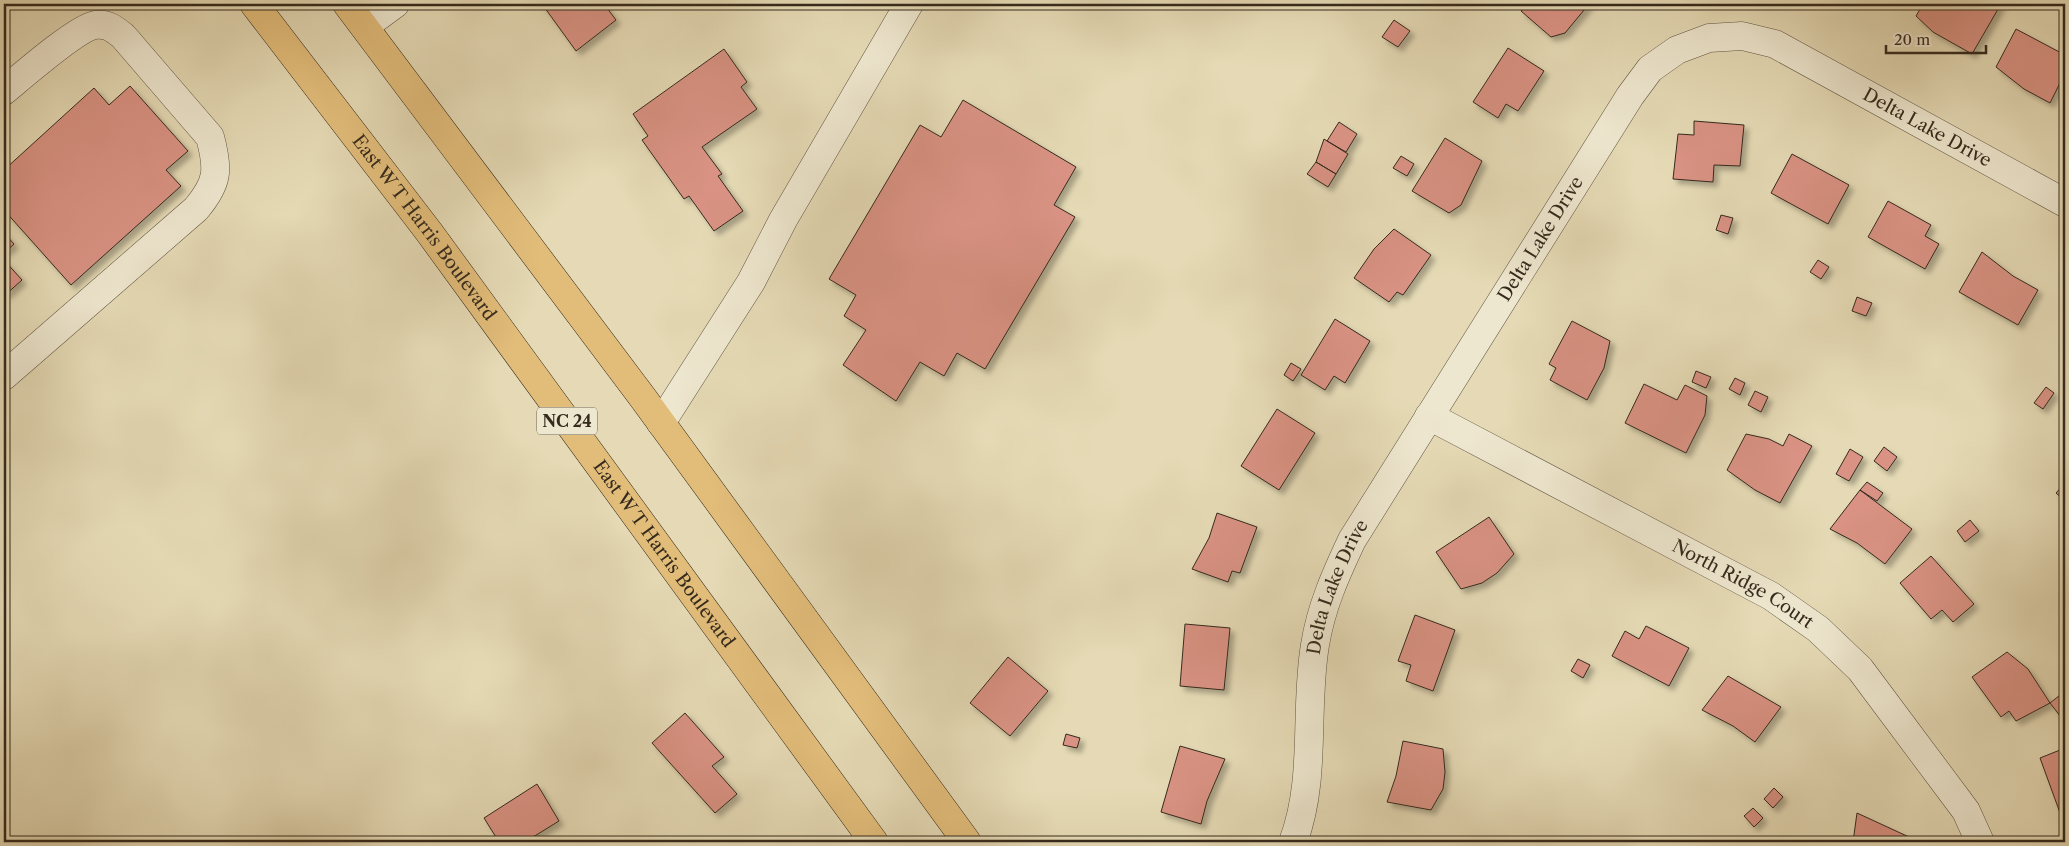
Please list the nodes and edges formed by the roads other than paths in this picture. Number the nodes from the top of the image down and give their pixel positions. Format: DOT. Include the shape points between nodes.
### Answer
graph roads {
  1 [pos="254,4"];
  2 [pos="347,4"];
  3 [pos="395,4"];
  4 [pos="910,4"];
  5 [pos="365,26"];
  6 [pos="4,91"];
  7 [pos="2065,203"];
  8 [pos="4,376"];
  9 [pos="1429,416"];
  10 [pos="661,423"];
  11 [pos="874,842"];
  12 [pos="966,842"];
  13 [pos="1293,842"];
  14 [pos="1980,842"];
  1 -- 11 [label="main road, East W T Harris Boulevard / NC 24" via="429,232"];
  2 -- 5 [label="main road"];
  3 -- 5 [label="street"];
  4 -- 10 [label="street" via="783,220 751,282"];
  5 -- 10 [label="main road"];
  6 -- 8 [label="street" via="75,35 94,25 111,26 210,138 216,158 216,176 207,196 196,209"];
  7 -- 9 [label="street, Delta Lake Drive" via="1774,44 1742,36 1709,38 1677,50 1650,69"];
  9 -- 13 [label="street, Delta Lake Drive" via="1352,540 1329,590 1314,645 1308,778"];
  9 -- 14 [label="street, North Ridge Court" via="1771,596 1818,629 1860,669 1966,810"];
  10 -- 12 [label="main road"];
}
